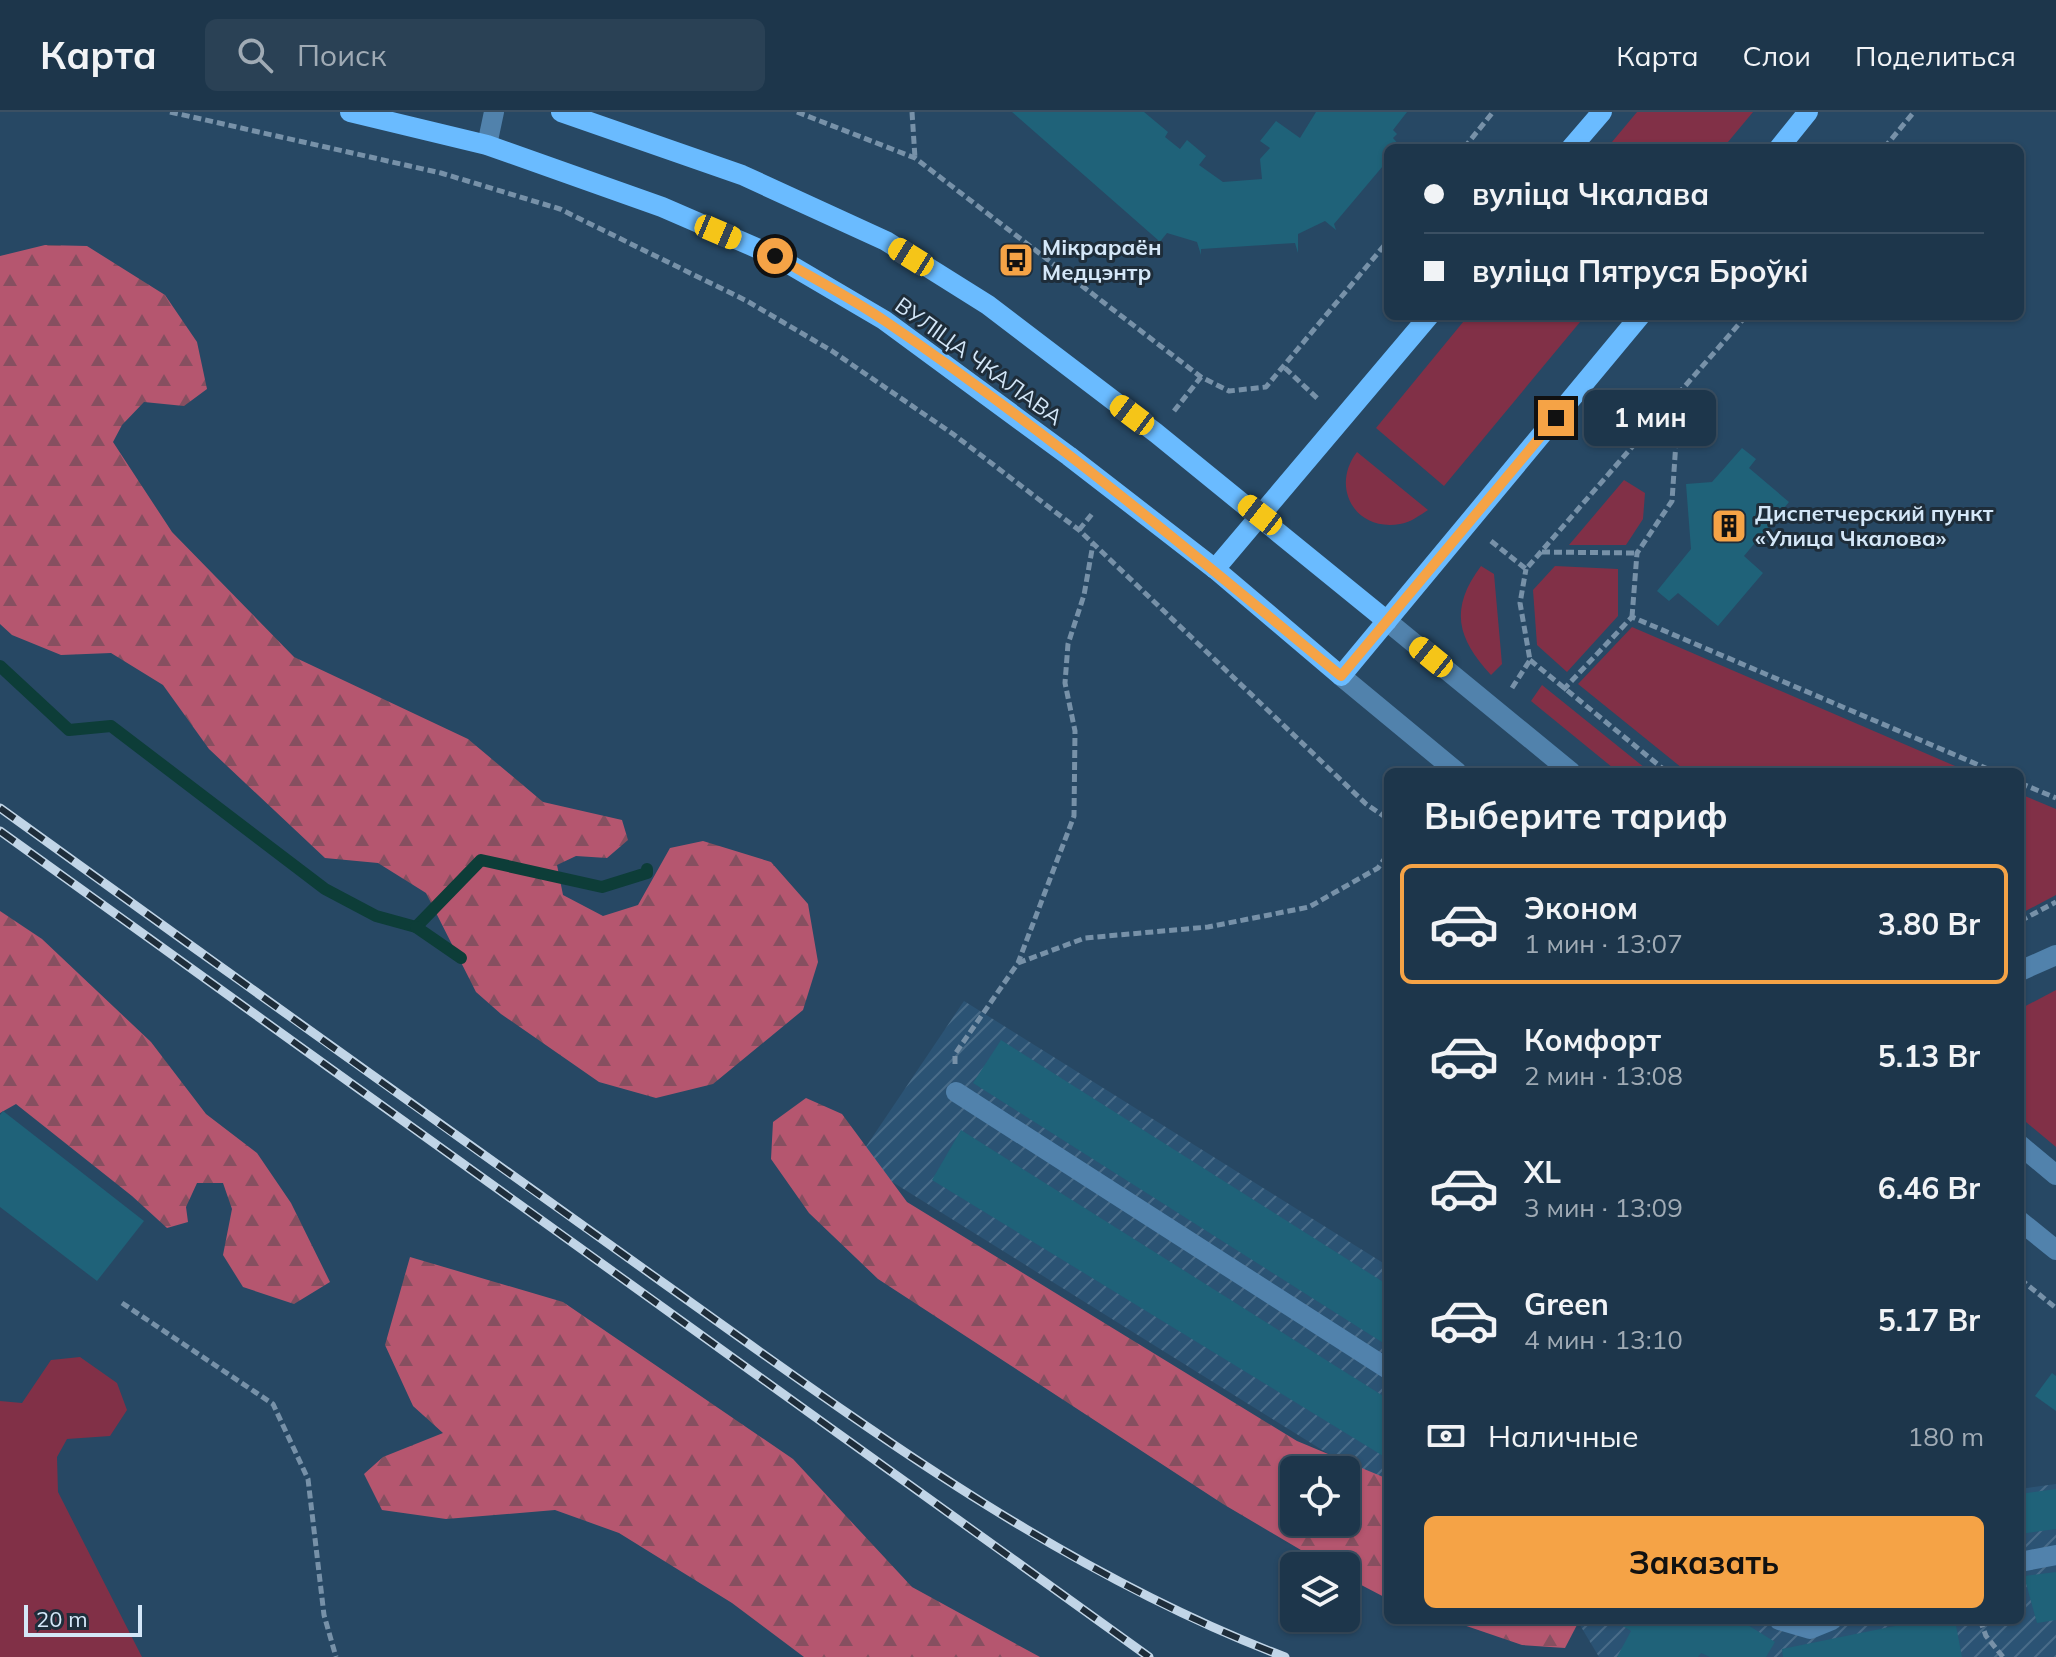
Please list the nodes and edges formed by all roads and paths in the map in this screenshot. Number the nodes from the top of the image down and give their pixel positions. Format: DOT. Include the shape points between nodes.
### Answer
graph roads {
  1 [pos="170,112"];
  2 [pos="350,112"];
  3 [pos="494,112"];
  4 [pos="561,112"];
  5 [pos="797,112"];
  6 [pos="912,112"];
  7 [pos="1493,112"];
  8 [pos="1602,112"];
  9 [pos="1808,112"];
  10 [pos="1914,112"];
  11 [pos="1467,144"];
  12 [pos="1574,144"];
  13 [pos="1782,144"];
  14 [pos="1887,144"];
  15 [pos="487,145"];
  16 [pos="915,158"];
  17 [pos="1384,246"];
  18 [pos="1426,320"];
  19 [pos="1637,320"];
  20 [pos="1743,320"];
  21 [pos="1285,368"];
  22 [pos="1201,377"];
  23 [pos="1679,397"];
  24 [pos="1322,403"];
  25 [pos="1174,411"];
  26 [pos="1092,514"];
  27 [pos="1260,515"];
  28 [pos="1079,530"];
  29 [pos="1487,538"];
  30 [pos="1093,543"];
  31 [pos="1542,552"];
  32 [pos="1637,553"];
  33 [pos="1215,569"];
  34 [pos="1526,569"];
  35 [pos="1632,617"];
  36 [pos="1387,621"];
  37 [pos="1530,660"];
  38 [pos="1341,676"];
  39 [pos="1511,689"];
  40 [pos="1563,690"];
  41 [pos="1452,768"];
  42 [pos="1566,768"];
  43 [pos="1662,768"];
  44 [pos="1986,768"];
  45 [pos="2024,785"];
  46 [pos="2056,798"];
  47 [pos="1384,816"];
  48 [pos="1384,860"];
  49 [pos="2056,902"];
  50 [pos="2024,919"];
  51 [pos="2056,955"];
  52 [pos="1018,963"];
  53 [pos="2024,969"];
  54 [pos="956,1092"];
  55 [pos="2024,1148"];
  56 [pos="2056,1175"];
  57 [pos="2024,1224"];
  58 [pos="2056,1250"];
  59 [pos="2024,1282"];
  60 [pos="122,1303"];
  61 [pos="2056,1308"];
  62 [pos="1384,1366"];
  63 [pos="2056,1555"];
  64 [pos="2024,1561"];
  65 [pos="1793,1624"];
  66 [pos="1822,1624"];
  67 [pos="1982,1624"];
  68 [pos="336,1657"];
  69 [pos="2003,1657"];
  1 -- 28 [label="path" via="441,173 560,209 630,240 832,351"];
  2 -- 15 [label="main road, ВУЛІЦА ЧКАЛАВА"];
  3 -- 15 [label="street"];
  4 -- 27 [label="main road, ВУЛІЦА ЧКАЛАВА" via="742,175 886,241 988,305"];
  5 -- 16 [label="path"];
  6 -- 16 [label="path"];
  7 -- 11 [label="path"];
  8 -- 12 [label="main road"];
  9 -- 13 [label="main road"];
  10 -- 14 [label="path"];
  15 -- 33 [label="main road, ВУЛІЦА ЧКАЛАВА" via="676,213 775,256 884,320"];
  16 -- 22 [label="path"];
  17 -- 21 [label="path"];
  18 -- 27 [label="main road"];
  19 -- 36 [label="main road"];
  20 -- 23 [label="path"];
  21 -- 22 [label="path" via="1266,387 1229,391"];
  21 -- 24 [label="path"];
  22 -- 25 [label="path"];
  23 -- 31 [label="path"];
  23 -- 32 [label="path" via="1672,501"];
  26 -- 28 [label="path"];
  27 -- 33 [label="main road"];
  27 -- 36 [label="main road, ВУЛІЦА ЧКАЛАВА"];
  28 -- 30 [label="path"];
  29 -- 34 [label="path"];
  30 -- 47 [label="path"];
  30 -- 52 [label="path" via="1068,644 1065,683 1075,731 1074,816"];
  31 -- 32 [label="path"];
  31 -- 34 [label="path"];
  32 -- 35 [label="path"];
  33 -- 38 [label="main road, ВУЛІЦА ЧКАЛАВА"];
  34 -- 37 [label="path" via="1520,603"];
  35 -- 40 [label="path"];
  35 -- 44 [label="path"];
  36 -- 38 [label="main road"];
  36 -- 42 [label="street, ВУЛІЦА ЧКАЛАВА"];
  37 -- 39 [label="path"];
  37 -- 40 [label="path"];
  38 -- 41 [label="street, ВУЛІЦА ЧКАЛАВА"];
  40 -- 43 [label="path"];
  45 -- 46 [label="path"];
  48 -- 52 [label="path" via="1309,907 1208,927 1085,938"];
  49 -- 50 [label="path"];
  51 -- 53 [label="street"];
  52 -- 54 [label="path" via="955,1054"];
  54 -- 62 [label="street"];
  55 -- 56 [label="street"];
  57 -- 58 [label="street"];
  59 -- 61 [label="path"];
  60 -- 68 [label="path" via="273,1404 308,1479 324,1615"];
  63 -- 64 [label="street"];
  65 -- 66 [label="street" via="1810,1629"];
  67 -- 69 [label="path"];
}
